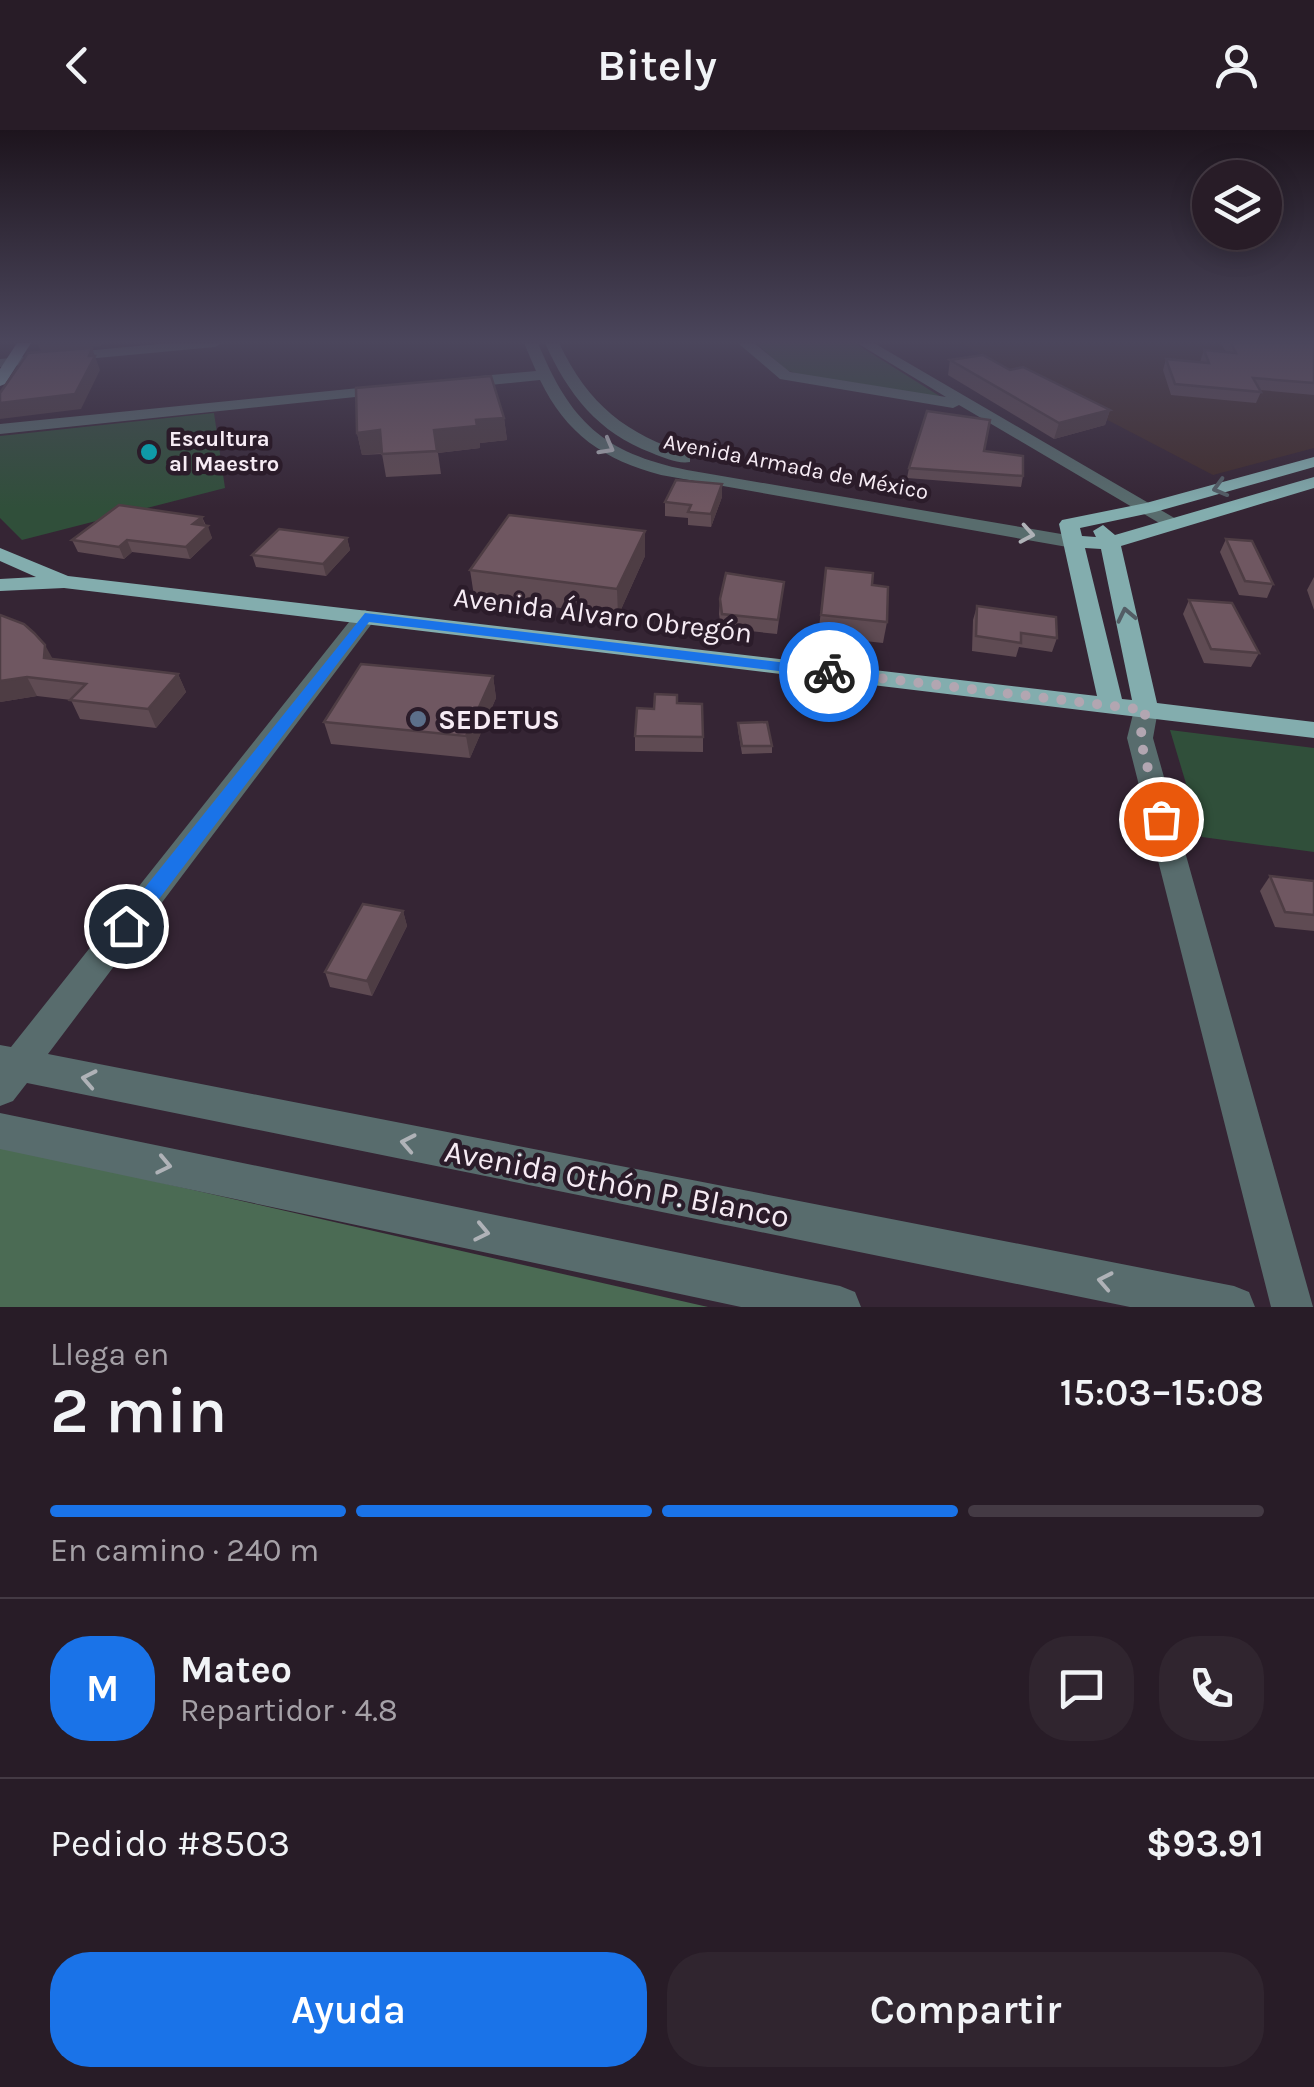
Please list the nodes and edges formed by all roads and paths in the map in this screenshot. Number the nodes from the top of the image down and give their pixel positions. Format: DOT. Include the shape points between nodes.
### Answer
graph roads {
  1 [pos="308,398"];
  2 [pos="558,398"];
  3 [pos="583,398"];
  4 [pos="921,398"];
  5 [pos="953,398"];
  6 [pos="963,404"];
  7 [pos="0,429"];
  8 [pos="1314,462"];
  9 [pos="1314,482"];
  10 [pos="1148,508"];
  11 [pos="1097,521"];
  12 [pos="1173,523"];
  13 [pos="1071,533"];
  14 [pos="1110,543"];
  15 [pos="0,554"];
  16 [pos="64,582"];
  17 [pos="0,585"];
  18 [pos="365,618"];
  19 [pos="1112,706"];
  20 [pos="1143,724"];
  21 [pos="1314,730"];
  22 [pos="6,1072"];
  23 [pos="0,1131"];
  24 [pos="840,1307"];
  25 [pos="1234,1307"];
  26 [pos="1292,1307"];
  1 -- 7 [label="street"];
  2 -- 13 [label="street, Avenida Armada de México, one-way" via="598,444 637,462 780,492"];
  3 -- 13 [label="street, Avenida Armada de México" via="599,420 659,451"];
  4 -- 6 [label="street"];
  5 -- 6 [label="street"];
  6 -- 10 [label="street"];
  8 -- 10 [label="main road, one-way"];
  9 -- 12 [label="main road, Avenida Armada de México"];
  10 -- 11 [label="main road"];
  10 -- 12 [label="street"];
  11 -- 13 [label="main road"];
  11 -- 14 [label="main road"];
  12 -- 14 [label="main road, Avenida Armada de México"];
  13 -- 14 [label="main road, Avenida Armada de México"];
  13 -- 19 [label="main road"];
  20 -- 14 [label="main road, one-way"];
  15 -- 16 [label="main road, Avenida Álvaro Obregón"];
  16 -- 17 [label="main road, Avenida Álvaro Obregón"];
  16 -- 18 [label="main road, Avenida Álvaro Obregón"];
  18 -- 19 [label="main road, Avenida Álvaro Obregón"];
  18 -- 22 [label="street"];
  19 -- 20 [label="street"];
  20 -- 21 [label="main road"];
  20 -- 26 [label="street"];
  25 -- 22 [label="street, Avenida Othón P. Blanco, one-way"];
  23 -- 24 [label="street, one-way"];
}
